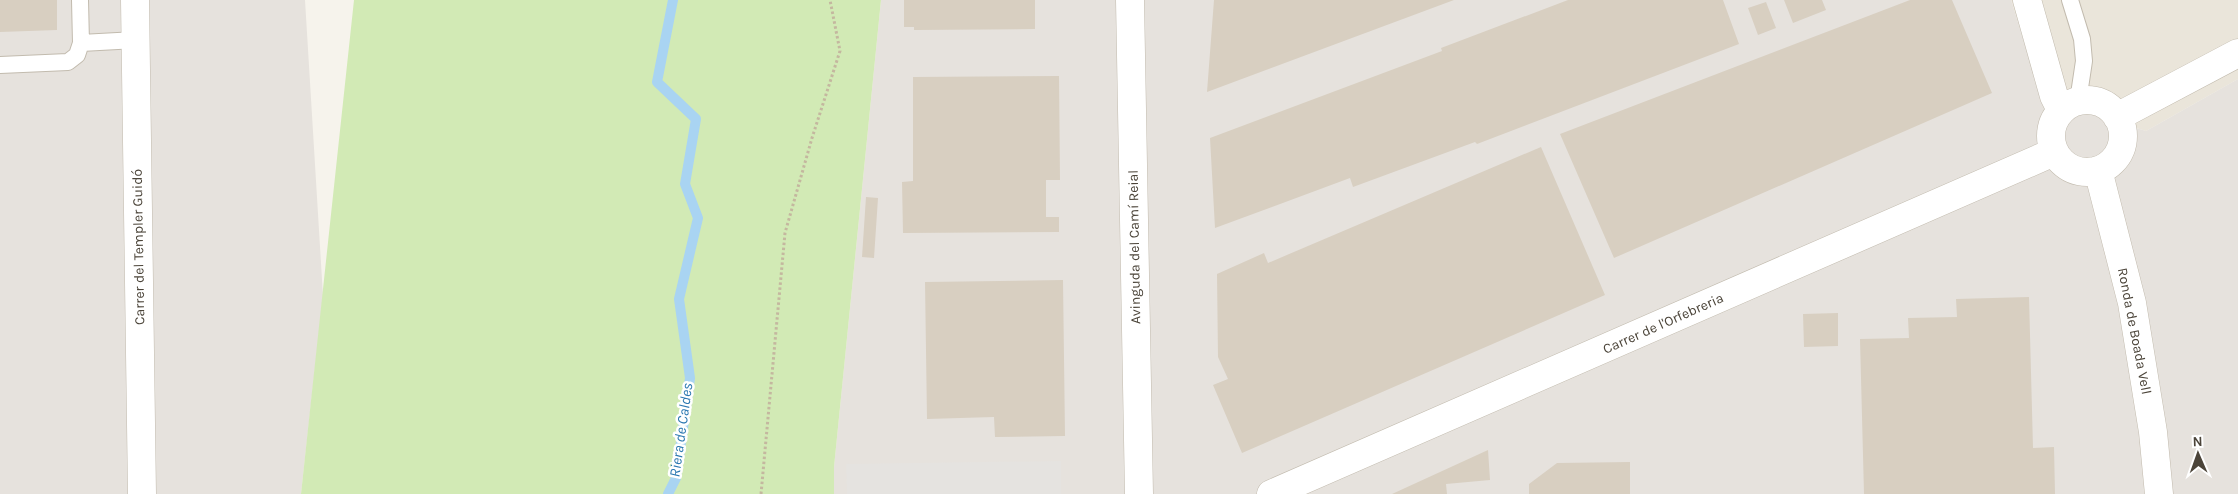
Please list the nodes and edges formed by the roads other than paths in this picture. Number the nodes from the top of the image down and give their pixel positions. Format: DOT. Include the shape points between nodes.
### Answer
graph roads {
  1 [pos="80,0"];
  2 [pos="135,0"];
  3 [pos="1130,0"];
  4 [pos="2027,0"];
  5 [pos="2070,0"];
  6 [pos="136,40"];
  7 [pos="81,43"];
  8 [pos="2238,53"];
  9 [pos="0,65"];
  10 [pos="2070,105"];
  11 [pos="2117,117"];
  12 [pos="2054,152"];
  13 [pos="2098,170"];
  14 [pos="142,494"];
  15 [pos="1139,494"];
  16 [pos="1271,494"];
  17 [pos="2159,494"];
  1 -- 7 [label="lane"];
  2 -- 6 [label="street, Carrer del Templer Guidó"];
  3 -- 15 [label="street, Avinguda del Camí Reial"];
  4 -- 10 [label="street" via="2054,96"];
  5 -- 10 [label="lane" via="2082,39 2084,61"];
  6 -- 7 [label="lane"];
  6 -- 14 [label="street, Carrer del Templer Guidó"];
  7 -- 9 [label="lane" via="77,55 68,62"];
  8 -- 11 [label="street"];
  10 -- 11 [label="street" via="2091,101 2104,104"];
  10 -- 12 [label="street" via="2054,121 2051,133"];
  11 -- 13 [label="street" via="2122,129 2121,148 2110,164"];
  12 -- 13 [label="street" via="2062,163 2073,169"];
  12 -- 16 [label="street, Carrer de l'Orfebreria"];
  13 -- 17 [label="street, Ronda de Boada Vell" via="2132,304 2154,432"];
}
